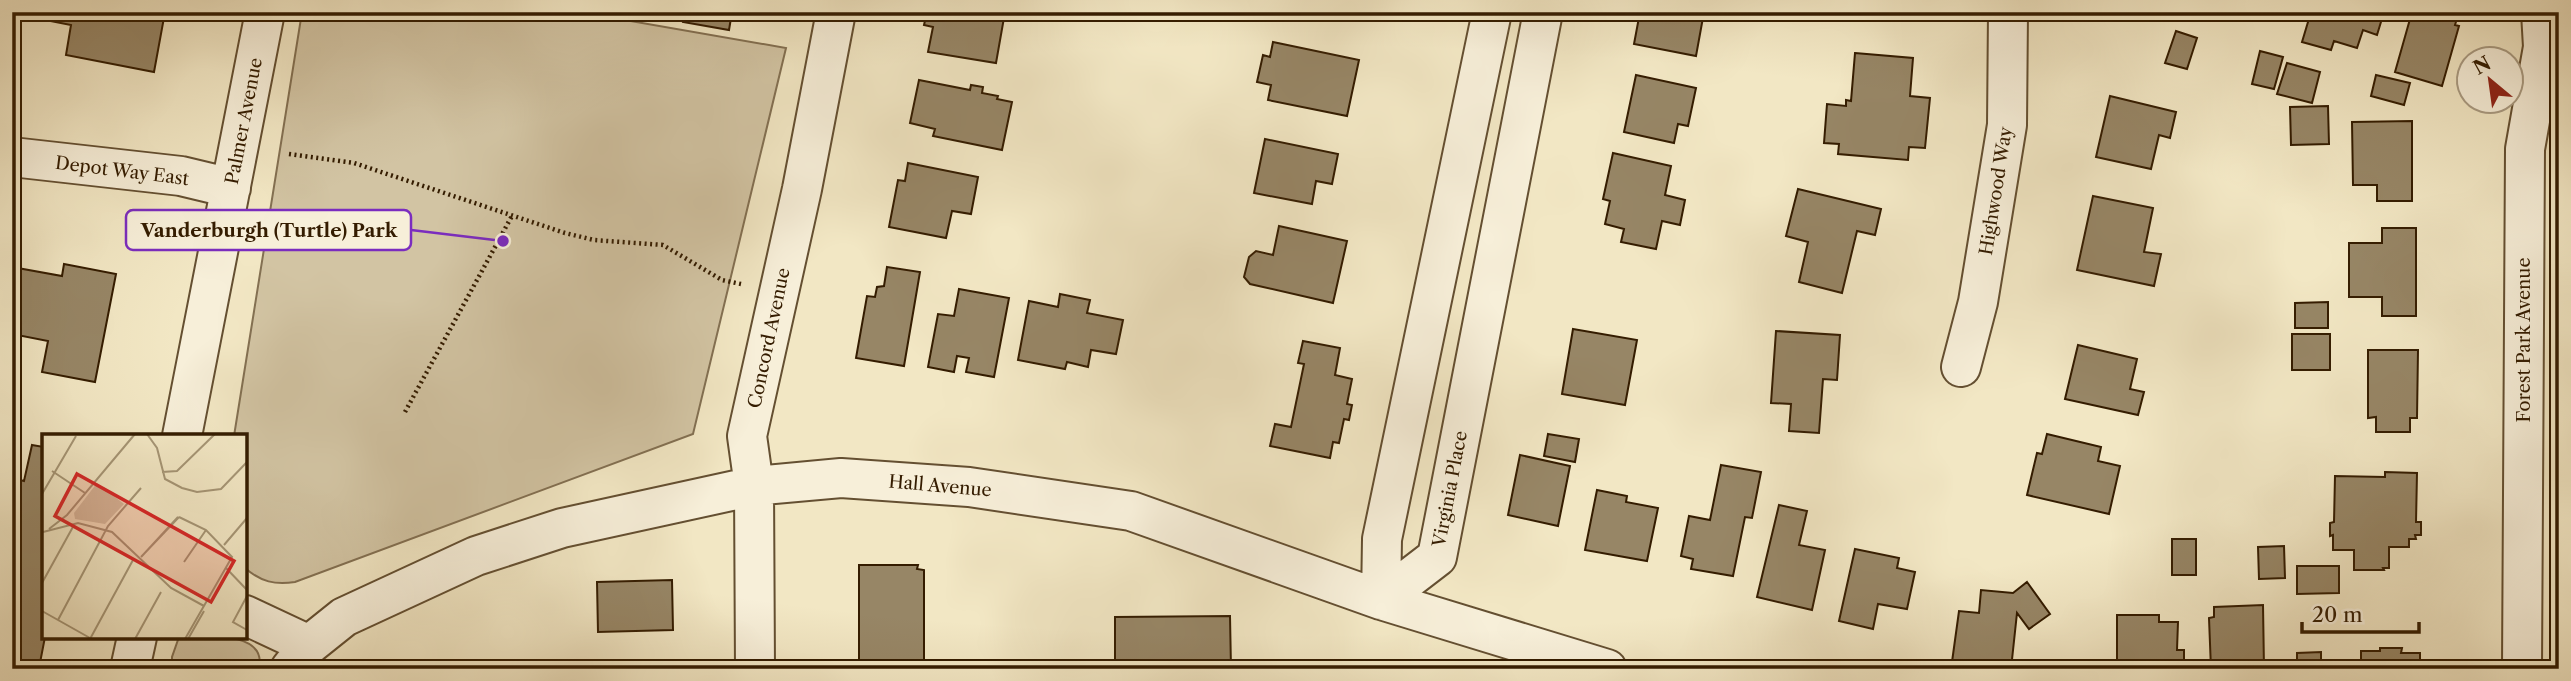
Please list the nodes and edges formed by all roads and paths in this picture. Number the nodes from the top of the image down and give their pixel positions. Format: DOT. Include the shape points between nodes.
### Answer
graph roads {
  1 [pos="265,12"];
  2 [pos="836,12"];
  3 [pos="1492,12"];
  4 [pos="1543,12"];
  5 [pos="2008,12"];
  6 [pos="2541,12"];
  7 [pos="289,154"];
  8 [pos="2542,154"];
  9 [pos="12,157"];
  10 [pos="231,188"];
  11 [pos="513,214"];
  12 [pos="779,292"];
  13 [pos="1961,367"];
  14 [pos="405,412"];
  15 [pos="182,434"];
  16 [pos="754,486"];
  17 [pos="1381,600"];
  18 [pos="247,617"];
  19 [pos="137,639"];
  20 [pos="303,661"];
  21 [pos="130,669"];
  22 [pos="755,669"];
  23 [pos="1607,669"];
  24 [pos="2522,669"];
  1 -- 10 [label="street, Palmer Avenue"];
  2 -- 12 [label="street, Concord Avenue"];
  3 -- 17 [label="street" via="1382,538"];
  4 -- 17 [label="street, Virginia Place" via="1437,557"];
  5 -- 13 [label="street, Highwood Way" via="2007,125 1978,302"];
  6 -- 8 [label="street, Forest Park Avenue"];
  7 -- 11 [label="path" via="354,163"];
  8 -- 24 [label="street, Forest Park Avenue"];
  9 -- 10 [label="street, Depot Way East" via="181,177"];
  10 -- 15 [label="street, Palmer Avenue"];
  11 -- 12 [label="path" via="594,240 663,245 722,280"];
  11 -- 14 [label="path"];
  12 -- 16 [label="street, Concord Avenue" via="747,436"];
  16 -- 17 [label="street, Hall Avenue" via="841,478 969,487 1131,511"];
  16 -- 20 [label="street, Hall Avenue" via="562,528 477,555 344,617"];
  16 -- 22 [label="street, Concord Avenue"];
  17 -- 23 [label="street, Hall Avenue"];
  18 -- 20 [label="street"];
  19 -- 21 [label="street"];
}
